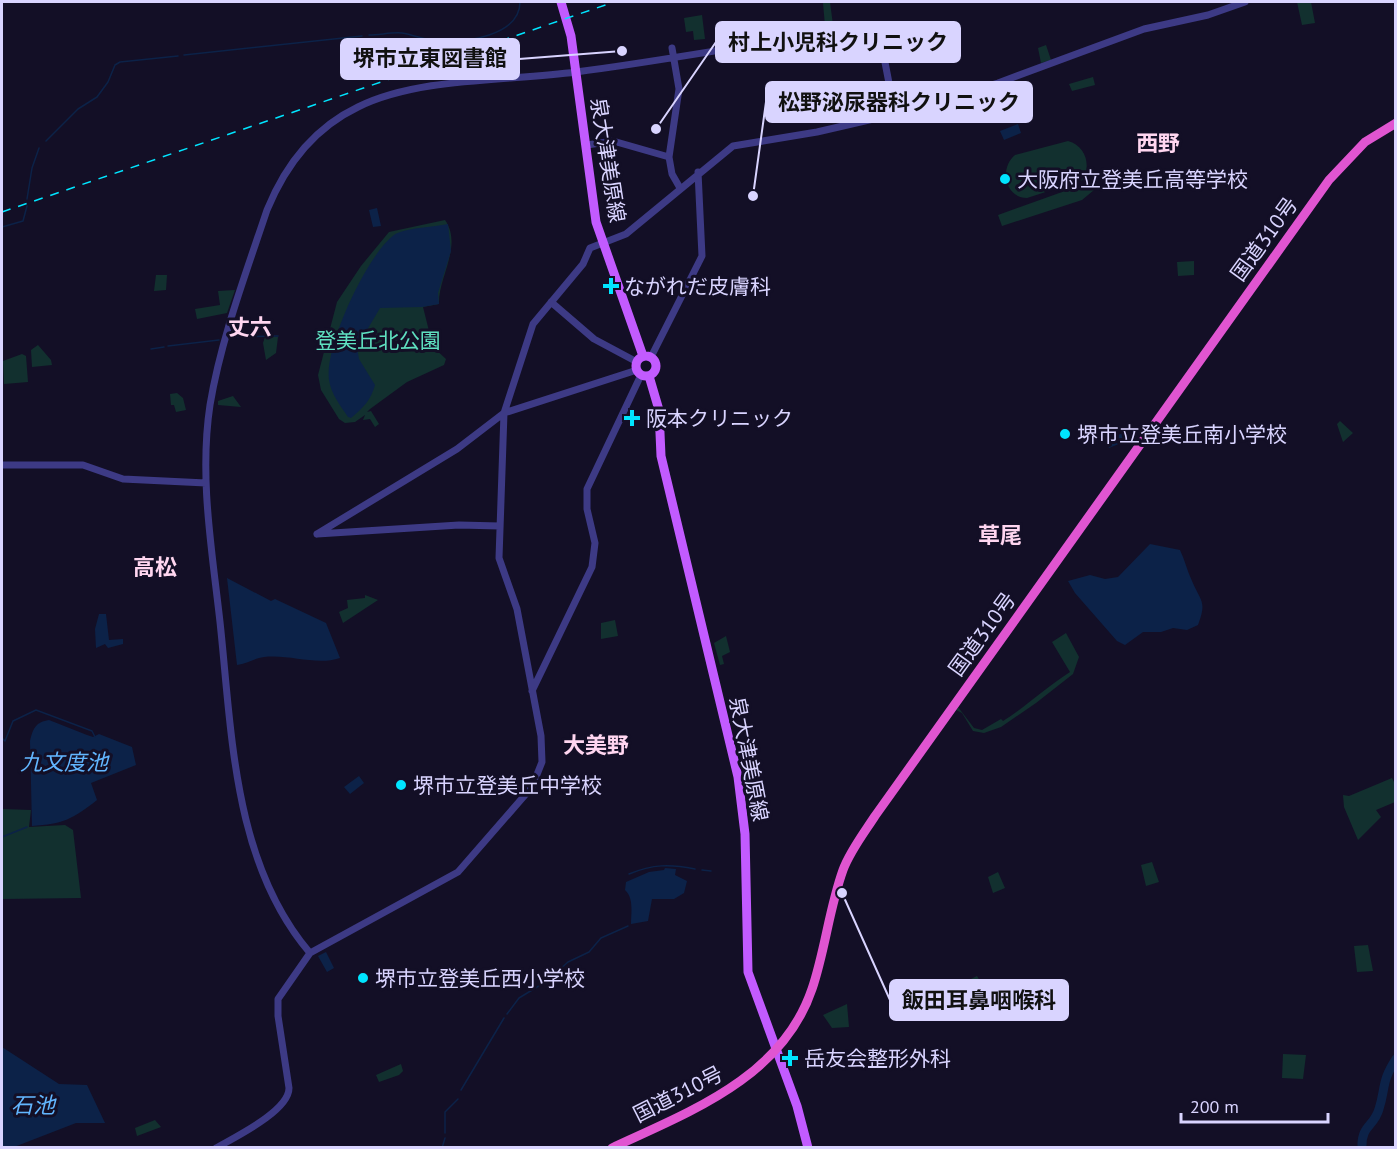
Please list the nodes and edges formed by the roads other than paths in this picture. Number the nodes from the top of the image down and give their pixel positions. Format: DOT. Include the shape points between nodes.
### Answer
graph roads {
  1 [pos="561,2"];
  2 [pos="1245,2"];
  3 [pos="673,52"];
  4 [pos="575,72"];
  5 [pos="895,114"];
  6 [pos="1395,123"];
  7 [pos="587,145"];
  8 [pos="669,157"];
  9 [pos="698,172"];
  10 [pos="680,188"];
  11 [pos="605,243"];
  12 [pos="551,302"];
  13 [pos="643,366"];
  14 [pos="504,413"];
  15 [pos="2,465"];
  16 [pos="206,483"];
  17 [pos="500,526"];
  18 [pos="532,691"];
  19 [pos="310,953"];
  20 [pos="774,1051"];
  21 [pos="216,1148"];
  22 [pos="612,1148"];
  23 [pos="808,1148"];
  1 -- 4 [label="main road, 泉大津美原線" via="569,25"];
  2 -- 5 [label="street" via="1208,15 1144,29 998,83"];
  3 -- 4 [label="street"];
  3 -- 5 [label="street" via="859,30 876,38 882,47"];
  3 -- 8 [label="street" via="679,89"];
  4 -- 7 [label="main road, 泉大津美原線"];
  4 -- 16 [label="street" via="392,94 334,120 295,157 267,210 220,357 210,405"];
  5 -- 9 [label="street" via="733,146"];
  6 -- 20 [label="highway, 国道310号" via="1365,142 1329,180 875,816 843,869 812,989 802,1013"];
  7 -- 8 [label="street" via="613,141"];
  7 -- 11 [label="main road, 泉大津美原線" via="596,222"];
  8 -- 10 [label="street"];
  9 -- 10 [label="street"];
  9 -- 13 [label="street" via="702,256"];
  10 -- 11 [label="street" via="626,234"];
  11 -- 12 [label="street" via="590,248 583,264"];
  11 -- 13 [label="main road, 泉大津美原線"];
  12 -- 13 [label="street" via="594,339"];
  12 -- 14 [label="street" via="526,340"];
  13 -- 14 [label="street"];
  13 -- 18 [label="street" via="587,489 595,543 592,567"];
  13 -- 20 [label="main road, 泉大津美原線" via="659,410 661,456 738,777 745,834 746,961"];
  14 -- 17 [label="street"];
  14 -- 17 [label="street" via="457,449 317,534"];
  15 -- 16 [label="street" via="83,465 123,480"];
  16 -- 19 [label="street" via="238,785 260,864 283,915"];
  17 -- 18 [label="street" via="499,558 517,609"];
  18 -- 19 [label="street" via="541,736 540,772 507,817 458,872"];
  19 -- 21 [label="street" via="278,999 289,1088 286,1100"];
  20 -- 22 [label="highway, 国道310号" via="714,1100"];
  20 -- 23 [label="main road, 泉大津美原線" via="797,1106"];
}
